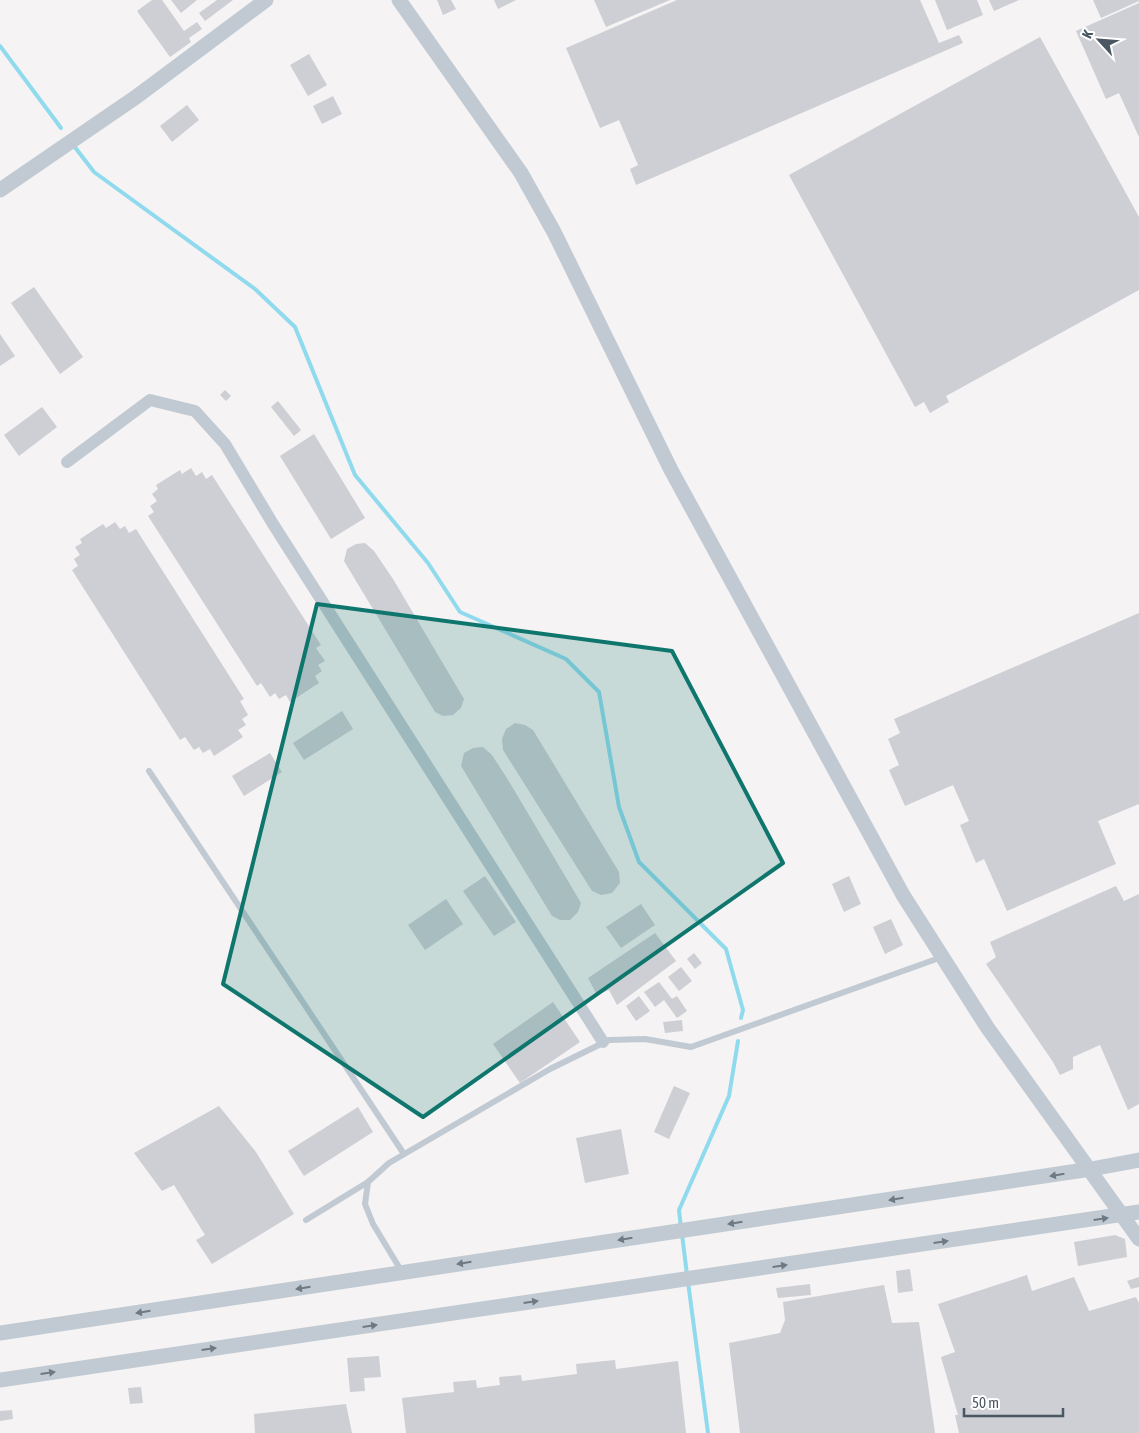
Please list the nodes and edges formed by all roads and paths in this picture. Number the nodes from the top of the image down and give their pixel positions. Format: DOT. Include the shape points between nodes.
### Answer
graph roads {
  1 [pos="266,0"];
  2 [pos="399,0"];
  3 [pos="0,190"];
  4 [pos="67,462"];
  5 [pos="149,772"];
  6 [pos="943,957"];
  7 [pos="603,1042"];
  8 [pos="404,1154"];
  9 [pos="1139,1160"];
  10 [pos="1091,1170"];
  11 [pos="368,1182"];
  12 [pos="1139,1212"];
  13 [pos="1123,1216"];
  14 [pos="306,1220"];
  15 [pos="1139,1239"];
  16 [pos="402,1273"];
  17 [pos="0,1333"];
  18 [pos="0,1380"];
  1 -- 3 [label="street" via="136,97"];
  2 -- 6 [label="street" via="521,173 554,232 671,470 903,895"];
  4 -- 7 [label="street" via="150,400 196,411 225,444"];
  5 -- 8 [label="lane"];
  6 -- 7 [label="lane" via="691,1047 645,1039"];
  6 -- 10 [label="street" via="987,1027"];
  7 -- 8 [label="lane"];
  8 -- 11 [label="lane"];
  9 -- 10 [label="street"];
  10 -- 13 [label="street"];
  10 -- 16 [label="street, one-way"];
  11 -- 14 [label="lane"];
  11 -- 16 [label="lane" via="365,1204"];
  12 -- 13 [label="street"];
  13 -- 15 [label="street"];
  18 -- 13 [label="street, one-way"];
  16 -- 17 [label="street, one-way"];
}
